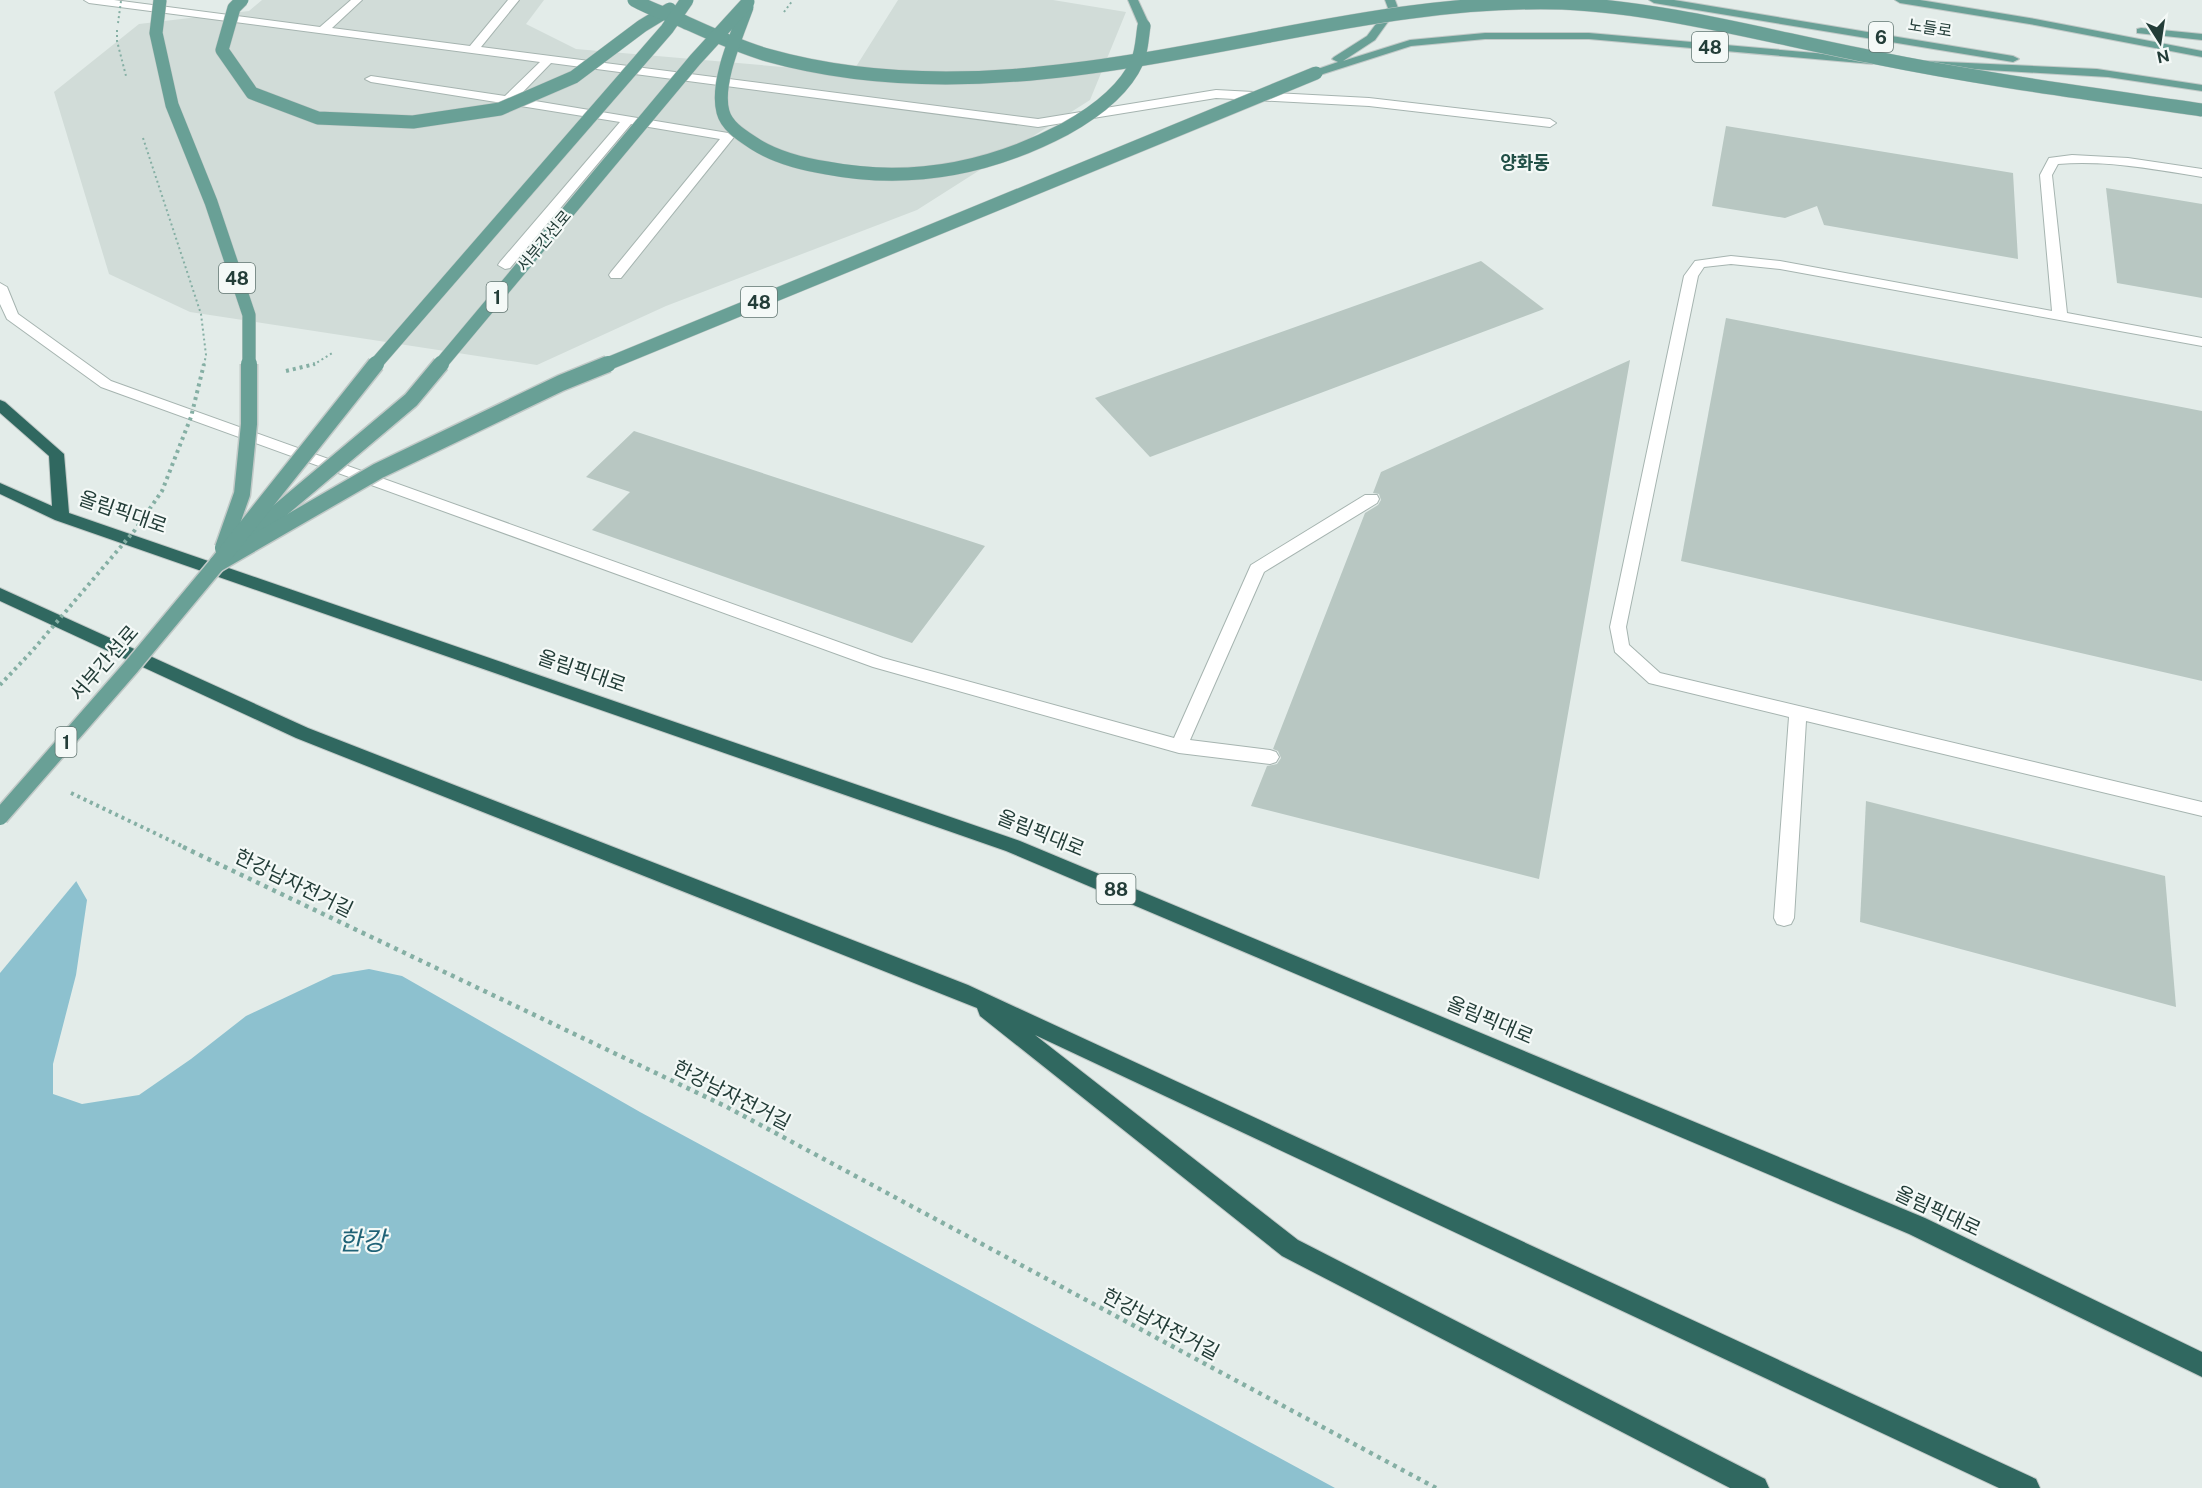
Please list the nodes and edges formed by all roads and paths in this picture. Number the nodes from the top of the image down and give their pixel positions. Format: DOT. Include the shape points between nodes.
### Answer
graph roads {
  1 [pos="89,0"];
  2 [pos="122,0"];
  3 [pos="160,0"];
  4 [pos="242,0"];
  5 [pos="357,0"];
  6 [pos="514,0"];
  7 [pos="634,0"];
  8 [pos="661,0"];
  9 [pos="686,0"];
  10 [pos="1132,0"];
  11 [pos="1390,0"];
  12 [pos="1654,0"];
  13 [pos="1900,0"];
  14 [pos="749,1"];
  15 [pos="674,17"];
  16 [pos="2035,22"];
  17 [pos="323,30"];
  18 [pos="2202,37"];
  19 [pos="474,49"];
  20 [pos="2202,54"];
  21 [pos="549,59"];
  22 [pos="1316,73"];
  23 [pos="2107,74"];
  24 [pos="371,79"];
  25 [pos="127,82"];
  26 [pos="2202,88"];
  27 [pos="508,100"];
  28 [pos="2202,110"];
  29 [pos="628,120"];
  30 [pos="1550,123"];
  31 [pos="143,135"];
  32 [pos="2202,173"];
  33 [pos="505,265"];
  34 [pos="616,275"];
  35 [pos="0,287"];
  36 [pos="2060,316"];
  37 [pos="2202,342"];
  38 [pos="0,405"];
  39 [pos="0,488"];
  40 [pos="1371,499"];
  41 [pos="62,516"];
  42 [pos="217,564"];
  43 [pos="0,594"];
  44 [pos="0,685"];
  45 [pos="1798,713"];
  46 [pos="1179,746"];
  47 [pos="1270,757"];
  48 [pos="65,790"];
  49 [pos="2202,809"];
  50 [pos="0,817"];
  51 [pos="1784,918"];
  52 [pos="962,991"];
  53 [pos="2202,1365"];
  54 [pos="1436,1488"];
  55 [pos="1756,1488"];
  56 [pos="2027,1488"];
  1 -- 17 [label="lane"];
  2 -- 25 [label="path, bridge" via="117,41"];
  3 -- 42 [label="main road, 48, bridge" via="156,33 172,105 211,202 249,315 249,424 242,494"];
  4 -- 9 [label="main road, bridge" via="234,8 222,50 252,93 318,118 413,122 500,109 574,77 642,26"];
  5 -- 17 [label="lane"];
  6 -- 19 [label="lane"];
  7 -- 15 [label="main road, bridge"];
  8 -- 15 [label="main road, bridge"];
  9 -- 42 [label="main road, 서부간선로 / 1, bridge" via="668,29 353,390"];
  10 -- 14 [label="main road, bridge" via="1144,26 1142,49 1124,81 1091,113 1031,147 999,159 958,169 867,175 810,165 764,151 729,123 722,110 722,82"];
  11 -- 22 [label="main road" via="1393,8 1371,38"];
  12 -- 23 [label="main road, 노들로 / 6"];
  13 -- 16 [label="main road, 노들로 / 6"];
  14 -- 42 [label="main road, 서부간선로 / 1, bridge" via="695,60 411,400"];
  15 -- 28 [label="main road, bridge" via="733,44 814,67 921,79 1036,74 1101,66 1351,18 1450,4 1562,3 1714,23 1950,72"];
  16 -- 18 [label="main road"];
  16 -- 20 [label="main road, 노들로 / 6"];
  17 -- 19 [label="lane"];
  19 -- 21 [label="lane"];
  21 -- 27 [label="lane"];
  21 -- 30 [label="lane" via="1038,123 1216,94 1369,102"];
  22 -- 23 [label="main road, 48" via="1410,44 1485,36 1589,36 1872,61"];
  22 -- 42 [label="main road, 48, bridge" via="561,383 378,471"];
  23 -- 26 [label="main road, 노들로 / 6"];
  24 -- 27 [label="lane"];
  27 -- 29 [label="lane"];
  29 -- 33 [label="lane"];
  29 -- 34 [label="lane" via="728,137"];
  31 -- 44 [label="path, bridge" via="201,314 206,356 191,417 162,491 135,530"];
  32 -- 36 [label="lane" via="2112,159 2053,161 2046,174"];
  35 -- 46 [label="lane" via="12,316 106,384 879,663"];
  36 -- 37 [label="lane"];
  36 -- 45 [label="lane" via="1780,265 1731,260 1700,264 1691,276 1618,627 1621,648 1655,678"];
  38 -- 41 [label="highway" via="56,454"];
  39 -- 41 [label="highway, 올림픽대로 / 88"];
  40 -- 46 [label="lane" via="1257,569"];
  41 -- 53 [label="highway, 올림픽대로 / 88" via="1013,846 1917,1226"];
  42 -- 50 [label="main road, 서부간선로 / 1, bridge"];
  43 -- 52 [label="highway" via="302,733"];
  45 -- 49 [label="lane"];
  45 -- 51 [label="lane"];
  46 -- 47 [label="lane"];
  48 -- 54 [label="path, 한강남자전거길" via="727,1107"];
  52 -- 55 [label="highway" via="1290,1248"];
  52 -- 56 [label="highway"];
}
